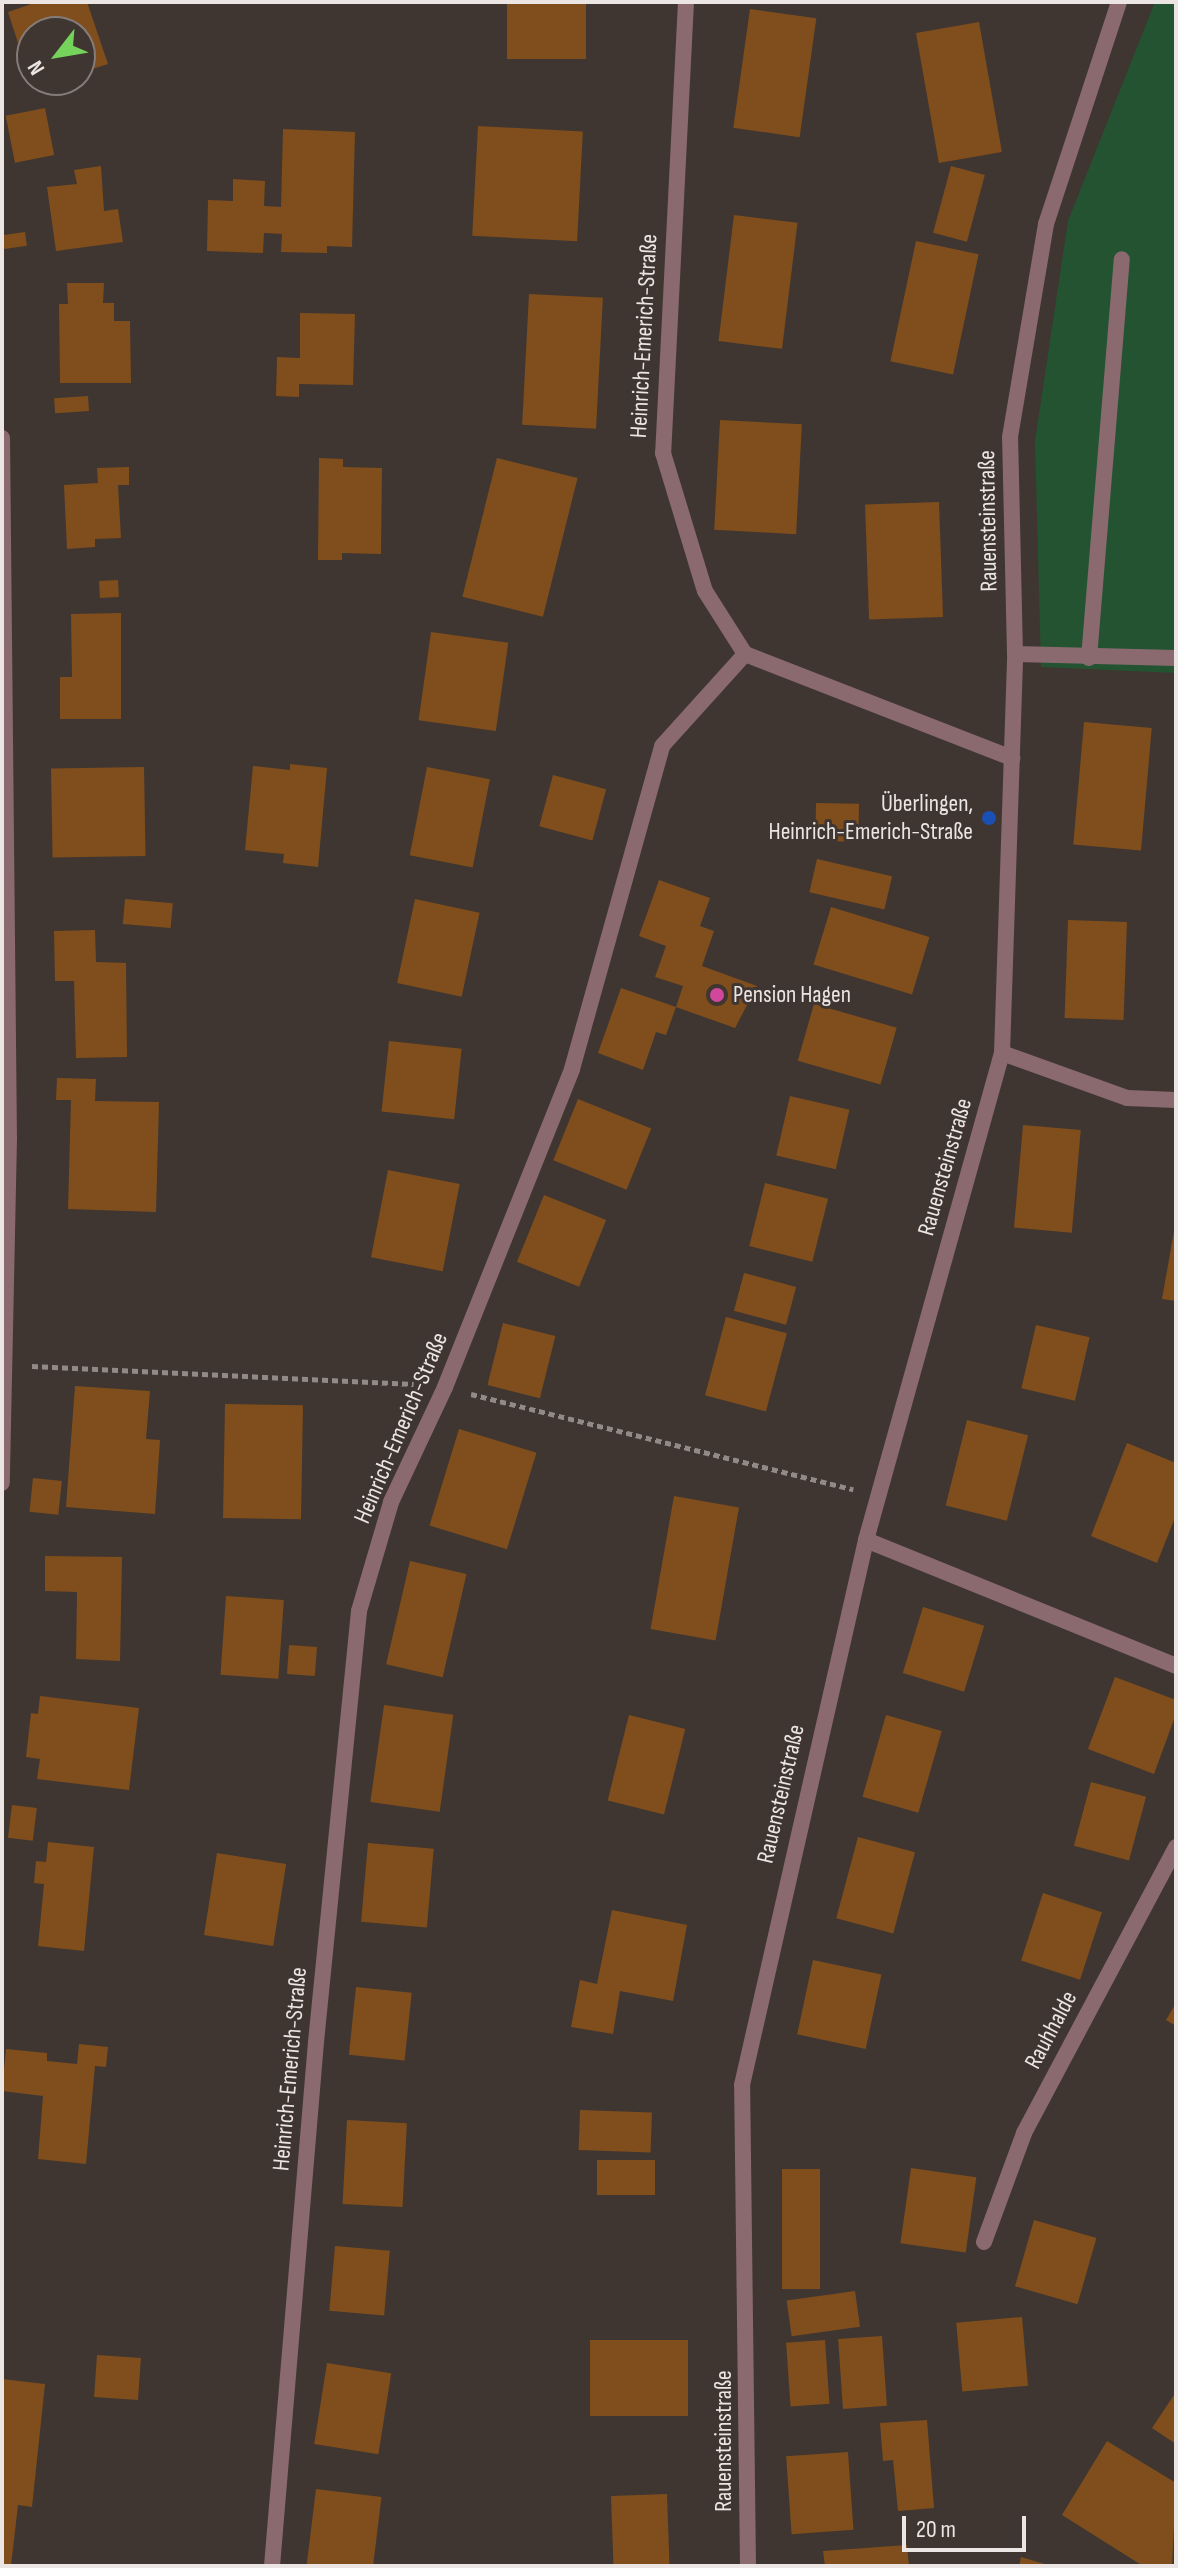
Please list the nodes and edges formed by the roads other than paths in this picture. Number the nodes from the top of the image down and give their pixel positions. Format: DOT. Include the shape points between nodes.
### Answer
graph roads {
  1 [pos="686,2"];
  2 [pos="1119,2"];
  3 [pos="1122,259"];
  4 [pos="2,438"];
  5 [pos="745,654"];
  6 [pos="1015,654"];
  7 [pos="1089,658"];
  8 [pos="1176,658"];
  9 [pos="1012,758"];
  10 [pos="1002,1053"];
  11 [pos="1176,1100"];
  12 [pos="6,1138"];
  13 [pos="2,1483"];
  14 [pos="866,1540"];
  15 [pos="1176,1666"];
  16 [pos="1176,1847"];
  17 [pos="984,2242"];
  18 [pos="272,2566"];
  19 [pos="748,2566"];
  1 -- 5 [label="street, Heinrich-Emerich-Straße" via="663,453 705,591"];
  2 -- 6 [label="street, Rauensteinstraße" via="1046,224 1013,422"];
  3 -- 7 [label="street"];
  4 -- 12 [label="street"];
  5 -- 9 [label="street"];
  5 -- 18 [label="street, Heinrich-Emerich-Straße" via="662,746 572,1069 445,1387 391,1502 359,1611"];
  6 -- 7 [label="street"];
  6 -- 9 [label="street, Rauensteinstraße"];
  7 -- 8 [label="street"];
  9 -- 10 [label="street, Rauensteinstraße"];
  10 -- 11 [label="street" via="1127,1098"];
  10 -- 14 [label="street, Rauensteinstraße"];
  12 -- 13 [label="street"];
  14 -- 15 [label="street"];
  14 -- 19 [label="street, Rauensteinstraße" via="742,2085"];
  16 -- 17 [label="street, Rauhhalde" via="1024,2133"];
}
